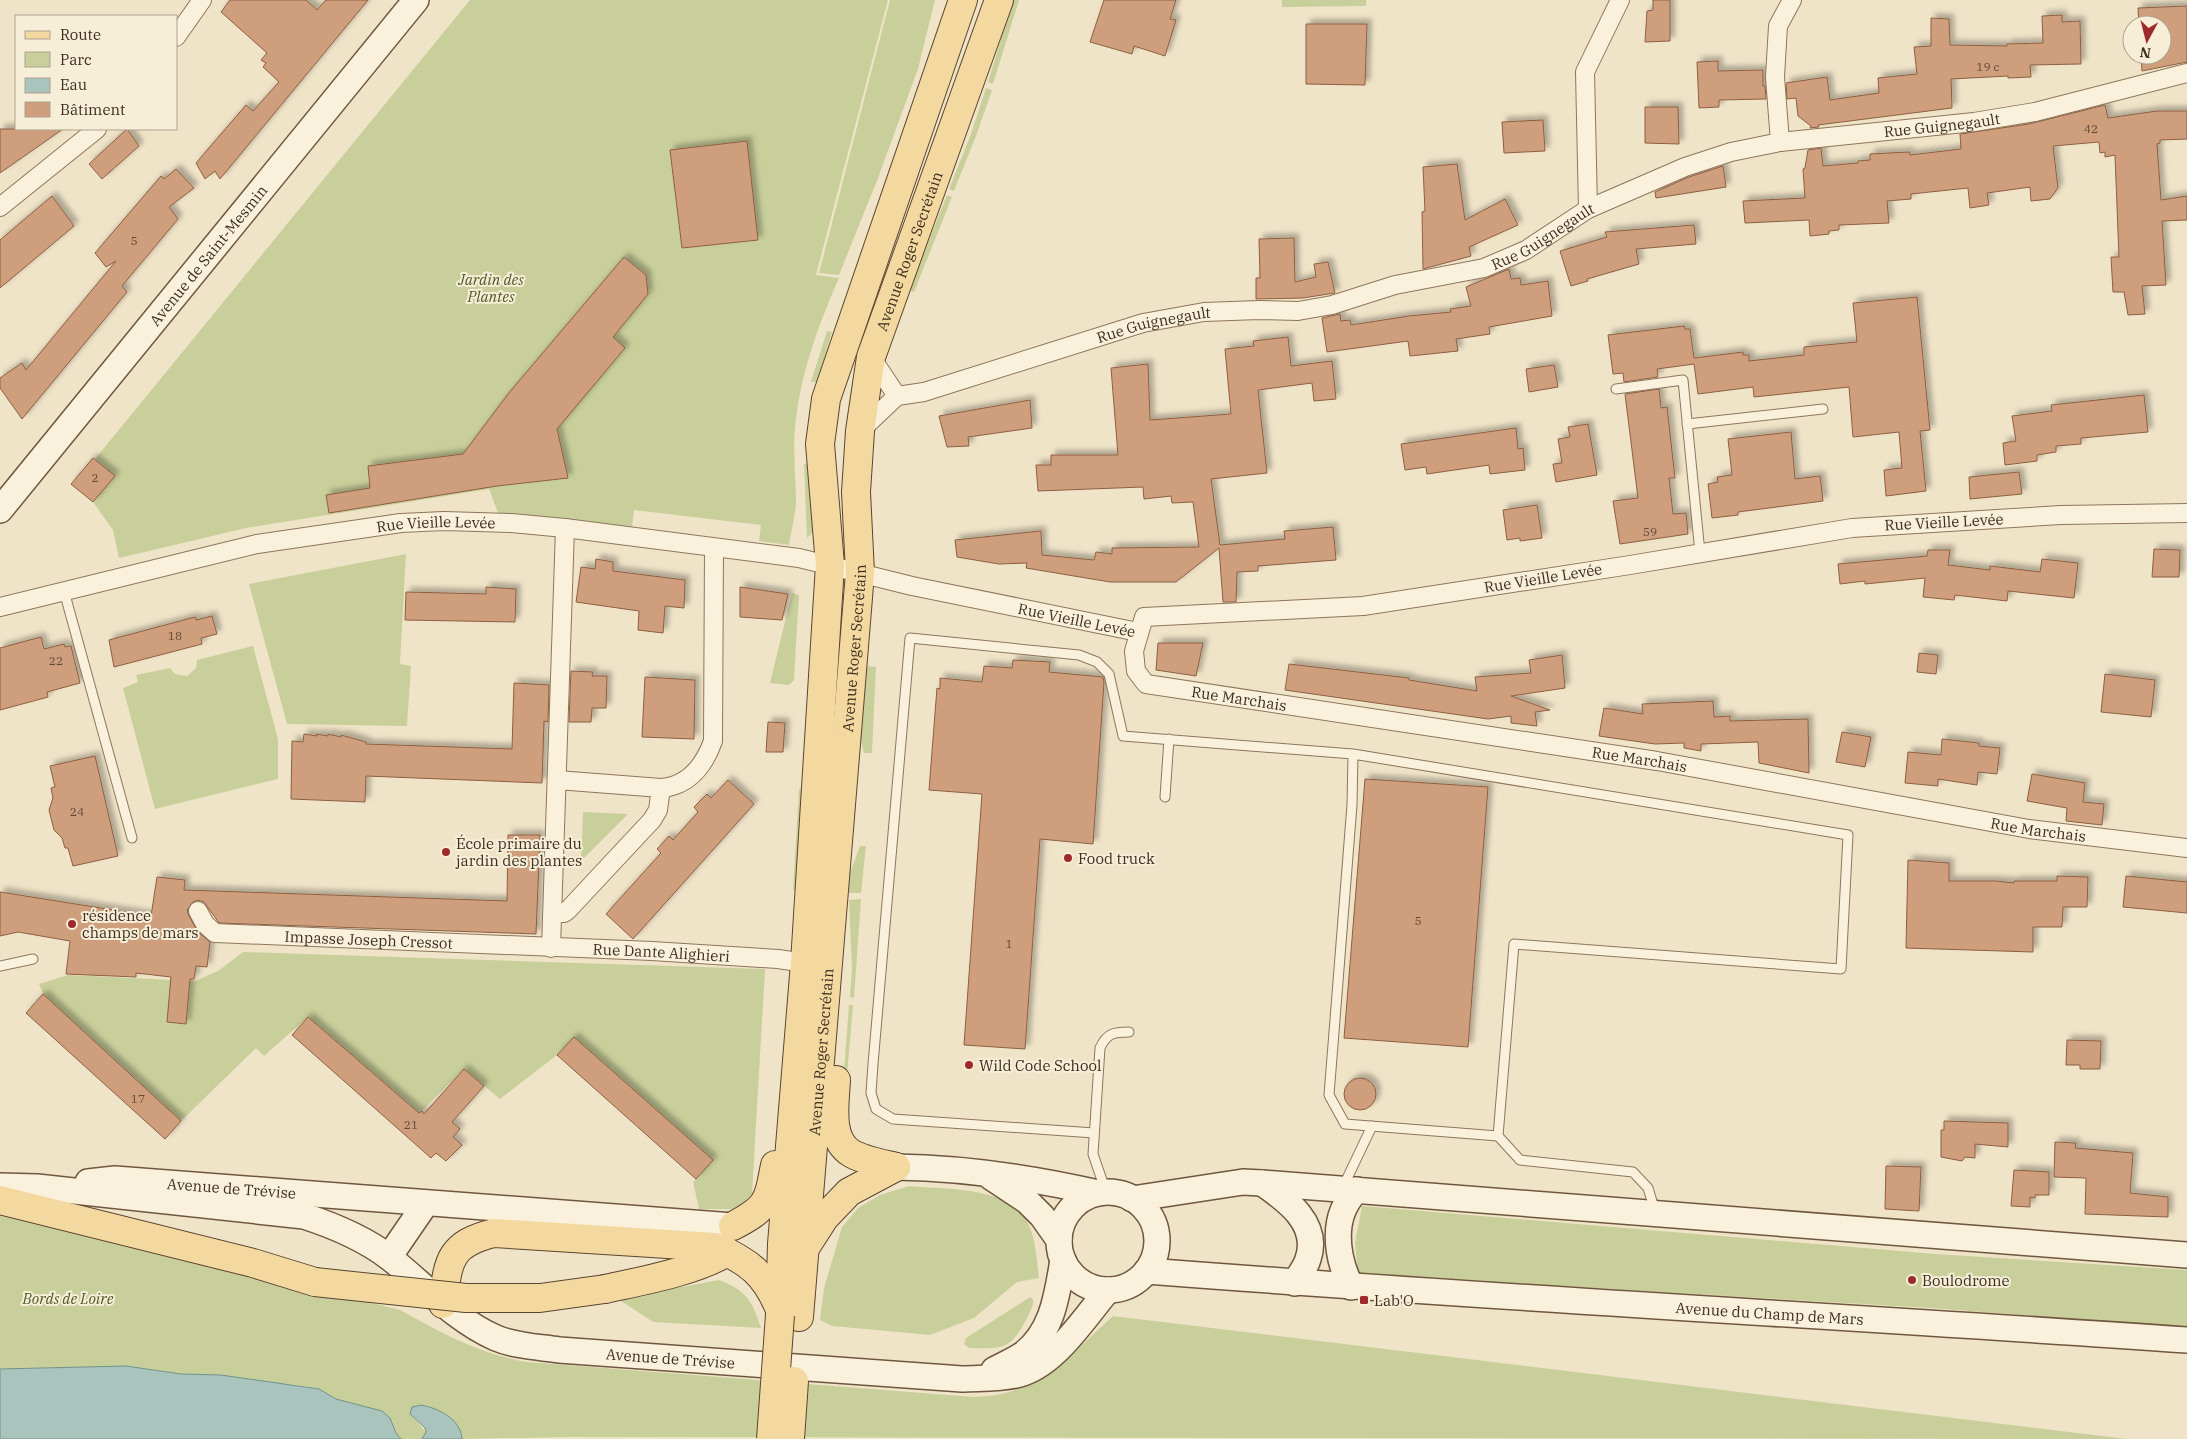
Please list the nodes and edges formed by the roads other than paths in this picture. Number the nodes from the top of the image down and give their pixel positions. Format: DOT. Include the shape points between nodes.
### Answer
graph roads {
  1 [pos="202,0"];
  2 [pos="416,0"];
  3 [pos="963,0"];
  4 [pos="999,0"];
  5 [pos="1620,0"];
  6 [pos="1792,0"];
  7 [pos="178,34"];
  8 [pos="2187,73"];
  9 [pos="97,130"];
  10 [pos="1780,142"];
  11 [pos="0,207"];
  12 [pos="1588,209"];
  13 [pos="871,357"];
  14 [pos="1616,389"];
  15 [pos="898,396"];
  16 [pos="1823,409"];
  17 [pos="1687,424"];
  18 [pos="860,432"];
  19 [pos="0,510"];
  20 [pos="2187,513"];
  21 [pos="565,528"];
  22 [pos="714,548"];
  23 [pos="1700,553"];
  24 [pos="830,565"];
  25 [pos="860,573"];
  26 [pos="64,590"];
  27 [pos="5,602"];
  28 [pos="1138,632"];
  29 [pos="1169,739"];
  30 [pos="1352,754"];
  31 [pos="557,780"];
  32 [pos="661,788"];
  33 [pos="1165,797"];
  34 [pos="132,838"];
  35 [pos="2187,848"];
  36 [pos="198,911"];
  37 [pos="553,913"];
  38 [pos="829,932"];
  39 [pos="551,948"];
  40 [pos="33,959"];
  41 [pos="805,963"];
  42 [pos="0,966"];
  43 [pos="799,1023"];
  44 [pos="1129,1032"];
  45 [pos="1372,1126"];
  46 [pos="1094,1133"];
  47 [pos="1498,1136"];
  48 [pos="896,1167"];
  49 [pos="989,1175"];
  50 [pos="1262,1182"];
  51 [pos="0,1186"];
  52 [pos="36,1187"];
  53 [pos="1350,1190"];
  54 [pos="1102,1193"];
  55 [pos="1132,1199"];
  56 [pos="0,1200"];
  57 [pos="426,1203"];
  58 [pos="1656,1214"];
  59 [pos="733,1226"];
  60 [pos="805,1248"];
  61 [pos="1061,1250"];
  62 [pos="727,1252"];
  63 [pos="2187,1256"];
  64 [pos="389,1257"];
  65 [pos="1147,1271"];
  66 [pos="1295,1283"];
  67 [pos="1351,1287"];
  68 [pos="1108,1290"];
  69 [pos="443,1304"];
  70 [pos="786,1315"];
  71 [pos="2187,1340"];
  72 [pos="981,1378"];
  73 [pos="771,1439"];
  74 [pos="790,1439"];
  1 -- 7 [label="street"];
  2 -- 19 [label="street, Avenue de Saint-Mesmin"];
  3 -- 24 [label="main road, Avenue Roger Secrétain" via="826,399 820,444"];
  4 -- 13 [label="main road, Avenue Roger Secrétain"];
  5 -- 12 [label="street" via="1585,72"];
  6 -- 10 [label="street" via="1778,26 1775,77"];
  8 -- 10 [label="street, Rue Guignegault" via="2035,112 1974,122"];
  9 -- 11 [label="street"];
  10 -- 12 [label="street, Rue Guignegault" via="1731,152 1685,167"];
  12 -- 15 [label="street, Rue Guignegault" via="1526,250 1484,268 1394,285 1332,305 1298,311 1204,312 1143,323 924,392"];
  13 -- 15 [label="street"];
  13 -- 18 [label="main road, Avenue Roger Secrétain"];
  14 -- 17 [label="lane" via="1683,380"];
  15 -- 18 [label="street"];
  16 -- 17 [label="lane"];
  17 -- 23 [label="lane"];
  18 -- 25 [label="main road, Avenue Roger Secrétain" via="856,492"];
  20 -- 23 [label="street, Rue Vieille Levée" via="2061,515 1852,528"];
  21 -- 22 [label="street, Rue Vieille Levée"];
  21 -- 26 [label="street, Rue Vieille Levée" via="454,521 401,523 257,544"];
  21 -- 31 [label="street"];
  22 -- 24 [label="street, Rue Vieille Levée"];
  22 -- 32 [label="street" via="712,742 708,756 699,768 675,787"];
  23 -- 28 [label="street, Rue Vieille Levée" via="1363,606 1144,617"];
  24 -- 25 [label="street, Rue Vieille Levée"];
  24 -- 41 [label="main road, Avenue Roger Secrétain"];
  25 -- 28 [label="street, Rue Vieille Levée"];
  25 -- 38 [label="main road, Avenue Roger Secrétain"];
  26 -- 27 [label="street, Rue Vieille Levée"];
  26 -- 34 [label="lane"];
  28 -- 35 [label="street, Rue Marchais" via="1134,651 1136,671 1146,684 1657,761 2029,829"];
  29 -- 30 [label="lane"];
  29 -- 33 [label="lane"];
  29 -- 46 [label="lane" via="1123,736 1109,674 1097,662 1079,655 910,638 873,1064 871,1093 876,1110 893,1119"];
  30 -- 45 [label="lane" via="1352,805 1330,1095 1345,1124"];
  30 -- 47 [label="lane" via="1848,835 1841,969 1514,944"];
  31 -- 32 [label="street"];
  31 -- 37 [label="street"];
  32 -- 37 [label="street" via="658,810 652,820 568,910"];
  36 -- 39 [label="street, Impasse Joseph Cressot" via="215,933"];
  37 -- 39 [label="street"];
  38 -- 48 [label="main road" via="838,1023 834,1116 838,1138 851,1153"];
  38 -- 60 [label="main road, Avenue Roger Secrétain"];
  39 -- 41 [label="street, Rue Dante Alighieri" via="652,951"];
  40 -- 42 [label="lane"];
  41 -- 43 [label="main road, Avenue Roger Secrétain"];
  43 -- 59 [label="main road" via="770,1193 764,1206 754,1215"];
  43 -- 70 [label="main road, Avenue Roger Secrétain" via="782,1244"];
  44 -- 46 [label="lane" via="1113,1032 1104,1039 1100,1048"];
  45 -- 47 [label="lane"];
  45 -- 53 [label="lane"];
  46 -- 54 [label="lane" via="1093,1154"];
  47 -- 58 [label="lane" via="1520,1160 1634,1172 1648,1188"];
  48 -- 49 [label="street" via="943,1168"];
  48 -- 60 [label="main road" via="848,1192 824,1217"];
  49 -- 54 [label="street" via="1038,1180"];
  49 -- 61 [label="street" via="1027,1201 1042,1216"];
  50 -- 53 [label="street"];
  50 -- 55 [label="street"];
  50 -- 66 [label="street" via="1287,1200 1308,1227 1311,1240 1308,1260"];
  51 -- 52 [label="street, Avenue de Trévise"];
  52 -- 57 [label="street, Avenue de Trévise" via="115,1179"];
  52 -- 64 [label="street, Avenue de Trévise" via="304,1216 356,1236"];
  53 -- 58 [label="street"];
  53 -- 67 [label="street" via="1340,1215 1338,1240 1343,1271"];
  54 -- 55 [label="street" via="1121,1194"];
  54 -- 61 [label="street" via="1084,1199 1064,1219"];
  55 -- 65 [label="street" via="1144,1208 1153,1222 1157,1238 1155,1255"];
  56 -- 62 [label="main road, bridge" via="253,1263 315,1282 466,1298 540,1298 605,1288 716,1260"];
  57 -- 59 [label="street, Avenue de Trévise"];
  57 -- 64 [label="street"];
  58 -- 63 [label="street"];
  60 -- 70 [label="main road, Avenue Roger Secrétain"];
  61 -- 68 [label="street" via="1070,1273 1094,1288"];
  61 -- 72 [label="street, Avenue de Trévise" via="1055,1306 1040,1337 1022,1354"];
  62 -- 69 [label="main road" via="714,1247 494,1233 472,1238 455,1252 447,1270"];
  62 -- 70 [label="main road" via="766,1282"];
  64 -- 69 [label="street, Avenue de Trévise"];
  65 -- 66 [label="street, Avenue du Champ de Mars"];
  65 -- 68 [label="street" via="1124,1288"];
  66 -- 67 [label="street, Avenue du Champ de Mars"];
  67 -- 71 [label="street, Avenue du Champ de Mars"];
  68 -- 72 [label="street, Avenue de Trévise" via="1056,1352 1032,1369 1016,1375"];
  69 -- 72 [label="street, Avenue de Trévise" via="496,1338 559,1350"];
  70 -- 73 [label="main road, bridge"];
  70 -- 74 [label="main road, bridge"];
}
